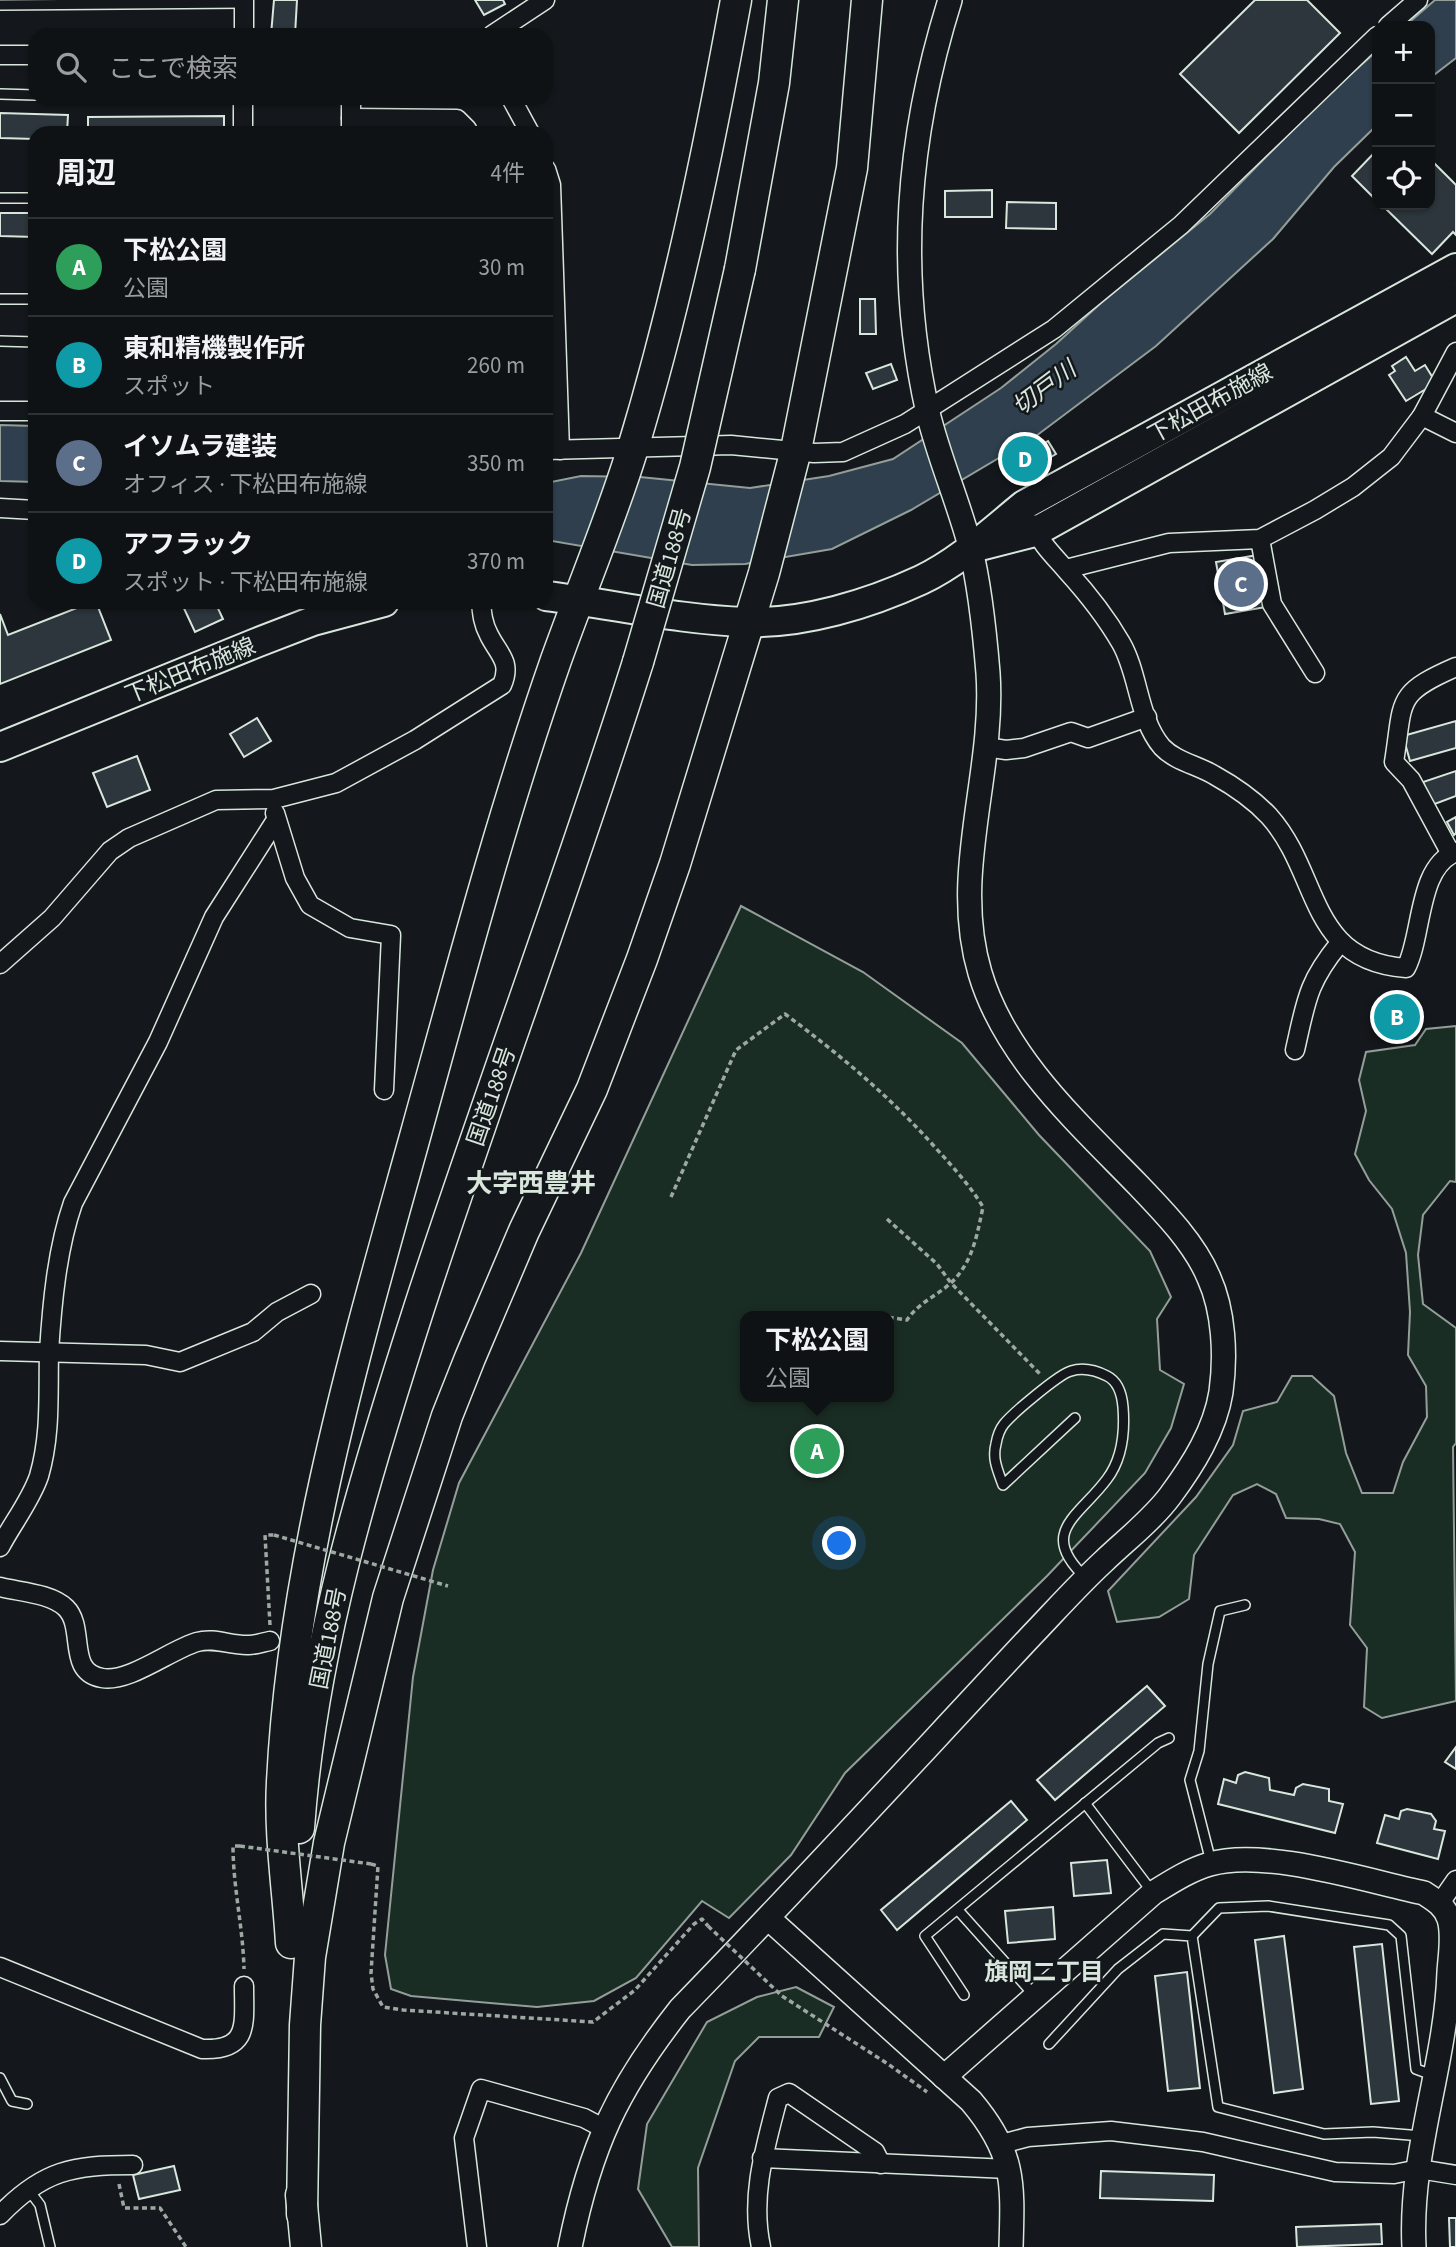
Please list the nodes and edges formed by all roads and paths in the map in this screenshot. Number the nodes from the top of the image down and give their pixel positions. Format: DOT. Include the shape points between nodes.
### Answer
graph roads {
  1 [pos="545,0"];
  2 [pos="736,0"];
  3 [pos="783,0"];
  4 [pos="867,0"];
  5 [pos="950,0"];
  6 [pos="1418,0"];
  7 [pos="244,1"];
  8 [pos="0,5"];
  9 [pos="1394,21"];
  10 [pos="244,28"];
  11 [pos="503,28"];
  12 [pos="1372,41"];
  13 [pos="0,55"];
  14 [pos="28,55"];
  15 [pos="0,94"];
  16 [pos="28,95"];
  17 [pos="243,105"];
  18 [pos="351,105"];
  19 [pos="514,105"];
  20 [pos="243,126"];
  21 [pos="351,126"];
  22 [pos="462,126"];
  23 [pos="526,126"];
  24 [pos="0,198"];
  25 [pos="28,198"];
  26 [pos="1454,281"];
  27 [pos="0,299"];
  28 [pos="28,299"];
  29 [pos="0,341"];
  30 [pos="28,342"];
  31 [pos="1456,352"];
  32 [pos="0,411"];
  33 [pos="28,411"];
  34 [pos="928,412"];
  35 [pos="1422,416"];
  36 [pos="1456,433"];
  37 [pos="553,450"];
  38 [pos="631,452"];
  39 [pos="794,456"];
  40 [pos="1024,505"];
  41 [pos="0,508"];
  42 [pos="28,510"];
  43 [pos="1035,532"];
  44 [pos="1260,539"];
  45 [pos="971,549"];
  46 [pos="1066,569"];
  47 [pos="553,597"];
  48 [pos="580,600"];
  49 [pos="358,609"];
  50 [pos="482,609"];
  51 [pos="748,622"];
  52 [pos="1456,667"];
  53 [pos="1315,673"];
  54 [pos="1147,717"];
  55 [pos="0,747"];
  56 [pos="986,747"];
  57 [pos="274,799"];
  58 [pos="276,820"];
  59 [pos="1453,853"];
  60 [pos="1339,944"];
  61 [pos="0,964"];
  62 [pos="1295,1050"];
  63 [pos="384,1090"];
  64 [pos="671,1197"];
  65 [pos="887,1219"];
  66 [pos="951,1283"];
  67 [pos="311,1294"];
  68 [pos="894,1318"];
  69 [pos="50,1350"];
  70 [pos="0,1351"];
  71 [pos="1051,1384"];
  72 [pos="1075,1418"];
  73 [pos="0,1547"];
  74 [pos="1086,1577"];
  75 [pos="448,1586"];
  76 [pos="0,1587"];
  77 [pos="1245,1605"];
  78 [pos="270,1641"];
  79 [pos="1169,1738"];
  80 [pos="1085,1803"];
  81 [pos="1212,1863"];
  82 [pos="1456,1880"];
  83 [pos="1153,1893"];
  84 [pos="1440,1903"];
  85 [pos="958,1910"];
  86 [pos="768,1919"];
  87 [pos="1192,1936"];
  88 [pos="291,1943"];
  89 [pos="0,1967"];
  90 [pos="244,1986"];
  91 [pos="964,1995"];
  92 [pos="1034,1995"];
  93 [pos="1049,2044"];
  94 [pos="1437,2076"];
  95 [pos="944,2077"];
  96 [pos="0,2078"];
  97 [pos="27,2104"];
  98 [pos="603,2128"];
  99 [pos="1424,2136"];
  100 [pos="1002,2144"];
  101 [pos="762,2158"];
  102 [pos="881,2164"];
  103 [pos="124,2165"];
  104 [pos="1009,2169"];
  105 [pos="1419,2169"];
  106 [pos="1456,2175"];
  107 [pos="28,2189"];
  108 [pos="302,2214"];
  109 [pos="0,2215"];
  110 [pos="50,2247"];
  111 [pos="186,2247"];
  112 [pos="306,2247"];
  113 [pos="477,2247"];
  114 [pos="570,2247"];
  115 [pos="761,2247"];
  116 [pos="1011,2247"];
  117 [pos="1414,2247"];
  1 -- 11 [label="street"];
  2 -- 38 [label="highway" via="690,242"];
  3 -- 88 [label="highway, 国道188号, bridge" via="774,83 740,269 695,467 592,807 443,1234 371,1457 324,1637 302,1795"];
  4 -- 39 [label="highway" via="852,168"];
  5 -- 34 [label="street" via="924,92 911,174 913,322"];
  6 -- 9 [label="street"];
  7 -- 8 [label="lane"];
  7 -- 10 [label="street"];
  12 -- 34 [label="street" via="1181,225 1054,329"];
  13 -- 14 [label="street"];
  15 -- 16 [label="lane"];
  17 -- 20 [label="street"];
  18 -- 21 [label="street"];
  19 -- 23 [label="street"];
  21 -- 22 [label="street" via="457,119"];
  24 -- 25 [label="lane"];
  26 -- 40 [label="main road, 下松田布施線"];
  26 -- 43 [label="main road, 下松田布施線"];
  27 -- 28 [label="lane"];
  29 -- 30 [label="lane"];
  31 -- 35 [label="street"];
  32 -- 33 [label="street"];
  34 -- 39 [label="street" via="843,452"];
  34 -- 45 [label="street"];
  35 -- 36 [label="street"];
  35 -- 44 [label="street" via="1391,457 1353,487"];
  37 -- 38 [label="street"];
  38 -- 39 [label="street" via="731,445"];
  38 -- 48 [label="highway"];
  39 -- 51 [label="highway"];
  40 -- 43 [label="street"];
  40 -- 45 [label="main road, 下松田布施線"];
  41 -- 42 [label="street"];
  43 -- 45 [label="main road, 下松田布施線"];
  43 -- 46 [label="street"];
  44 -- 46 [label="street" via="1169,543"];
  44 -- 53 [label="street" via="1272,604"];
  45 -- 51 [label="main road, 下松田布施線" via="923,579 855,605 802,617"];
  45 -- 56 [label="street" via="988,676"];
  46 -- 54 [label="street" via="1122,645"];
  47 -- 48 [label="main road, 下松田布施線"];
  48 -- 51 [label="main road, 下松田布施線"];
  48 -- 88 [label="highway" via="557,657 482,892 320,1498 296,1626 282,1787"];
  49 -- 55 [label="main road, 下松田布施線" via="267,638"];
  50 -- 57 [label="street" via="489,636 505,658 508,673 502,685 335,783"];
  51 -- 108 [label="highway" via="642,959 592,1089 470,1358 388,1598 329,1843 310,1957"];
  52 -- 59 [label="street" via="1410,690 1404,700 1394,762 1411,780"];
  54 -- 56 [label="street" via="1088,738 1071,732 1024,748"];
  54 -- 60 [label="street" via="1162,746 1213,774 1269,816"];
  56 -- 74 [label="street" via="969,862 968,913 980,975 1007,1035 1054,1095 1160,1208 1203,1265 1213,1284 1222,1330 1221,1395 1199,1455 1165,1503"];
  57 -- 58 [label="street"];
  57 -- 61 [label="street" via="216,800 129,838 110,851 52,918"];
  58 -- 63 [label="street" via="295,878 310,905 350,928 391,936"];
  58 -- 69 [label="street" via="214,917 158,1042 73,1203 66,1221"];
  59 -- 60 [label="street" via="1437,866 1427,887 1415,952 1406,968 1366,959"];
  60 -- 62 [label="street" via="1310,987"];
  64 -- 66 [label="path" via="736,1050 785,1014 849,1062 905,1114 983,1207 975,1246"];
  65 -- 66 [label="path" via="937,1264"];
  66 -- 68 [label="path" via="917,1305 907,1320"];
  66 -- 71 [label="path"];
  67 -- 69 [label="street" via="277,1312 253,1332 180,1362 146,1355"];
  69 -- 70 [label="street"];
  69 -- 73 [label="street" via="49,1422 38,1477"];
  71 -- 72 [label="lane" via="1003,1425 994,1459 1003,1485"];
  71 -- 74 [label="lane" via="1068,1371 1091,1369 1110,1377 1122,1393 1121,1450 1108,1478 1066,1524 1062,1543 1068,1561"];
  74 -- 86 [label="street"];
  75 -- 78 [label="path, bridge" via="265,1535"];
  76 -- 78 [label="street" via="48,1598 66,1608 76,1625 78,1656 85,1670 102,1678 120,1677 197,1642 223,1640 248,1646"];
  77 -- 81 [label="lane" via="1220,1611 1208,1664 1199,1751 1190,1780"];
  79 -- 80 [label="lane"];
  80 -- 83 [label="lane"];
  80 -- 85 [label="lane"];
  81 -- 83 [label="street"];
  81 -- 84 [label="street" via="1279,1862 1424,1892"];
  82 -- 84 [label="street"];
  83 -- 92 [label="street"];
  84 -- 94 [label="street" via="1451,1934 1448,2005"];
  85 -- 91 [label="lane" via="925,1936"];
  85 -- 92 [label="lane"];
  86 -- 95 [label="street"];
  86 -- 98 [label="street" via="680,2009 646,2053"];
  87 -- 93 [label="lane" via="1163,1934 1118,1969"];
  87 -- 94 [label="lane" via="1219,1908 1268,1906 1389,1926 1401,1936 1416,2069"];
  87 -- 99 [label="lane" via="1218,2107 1324,2134"];
  88 -- 108 [label="highway, 国道188号" via="291,2040"];
  89 -- 90 [label="street" via="202,2049 223,2050 237,2042 244,2030"];
  90 -- 95 [label="path, bridge" via="244,1934 233,1876 233,1846 378,1866 371,1973 383,2007 593,2022 635,1990 702,1919 782,1996 927,2092"];
  92 -- 95 [label="street"];
  94 -- 99 [label="street"];
  95 -- 100 [label="street" via="971,2101"];
  96 -- 97 [label="lane" via="12,2101"];
  98 -- 113 [label="street" via="584,2118 481,2089 464,2138"];
  98 -- 114 [label="street" via="582,2187"];
  99 -- 105 [label="street"];
  100 -- 104 [label="street"];
  100 -- 105 [label="street" via="1028,2137 1111,2131 1203,2142 1335,2172 1394,2174"];
  101 -- 102 [label="street"];
  101 -- 102 [label="street" via="778,2098 789,2092 875,2152"];
  101 -- 115 [label="street" via="755,2217"];
  102 -- 104 [label="street"];
  103 -- 107 [label="street" via="87,2165 50,2175"];
  103 -- 111 [label="path" via="124,2208 160,2208"];
  104 -- 116 [label="street"];
  105 -- 106 [label="street"];
  105 -- 117 [label="street"];
  107 -- 109 [label="street"];
  107 -- 110 [label="lane" via="40,2205"];
  108 -- 112 [label="highway, 国道188号"];
}
